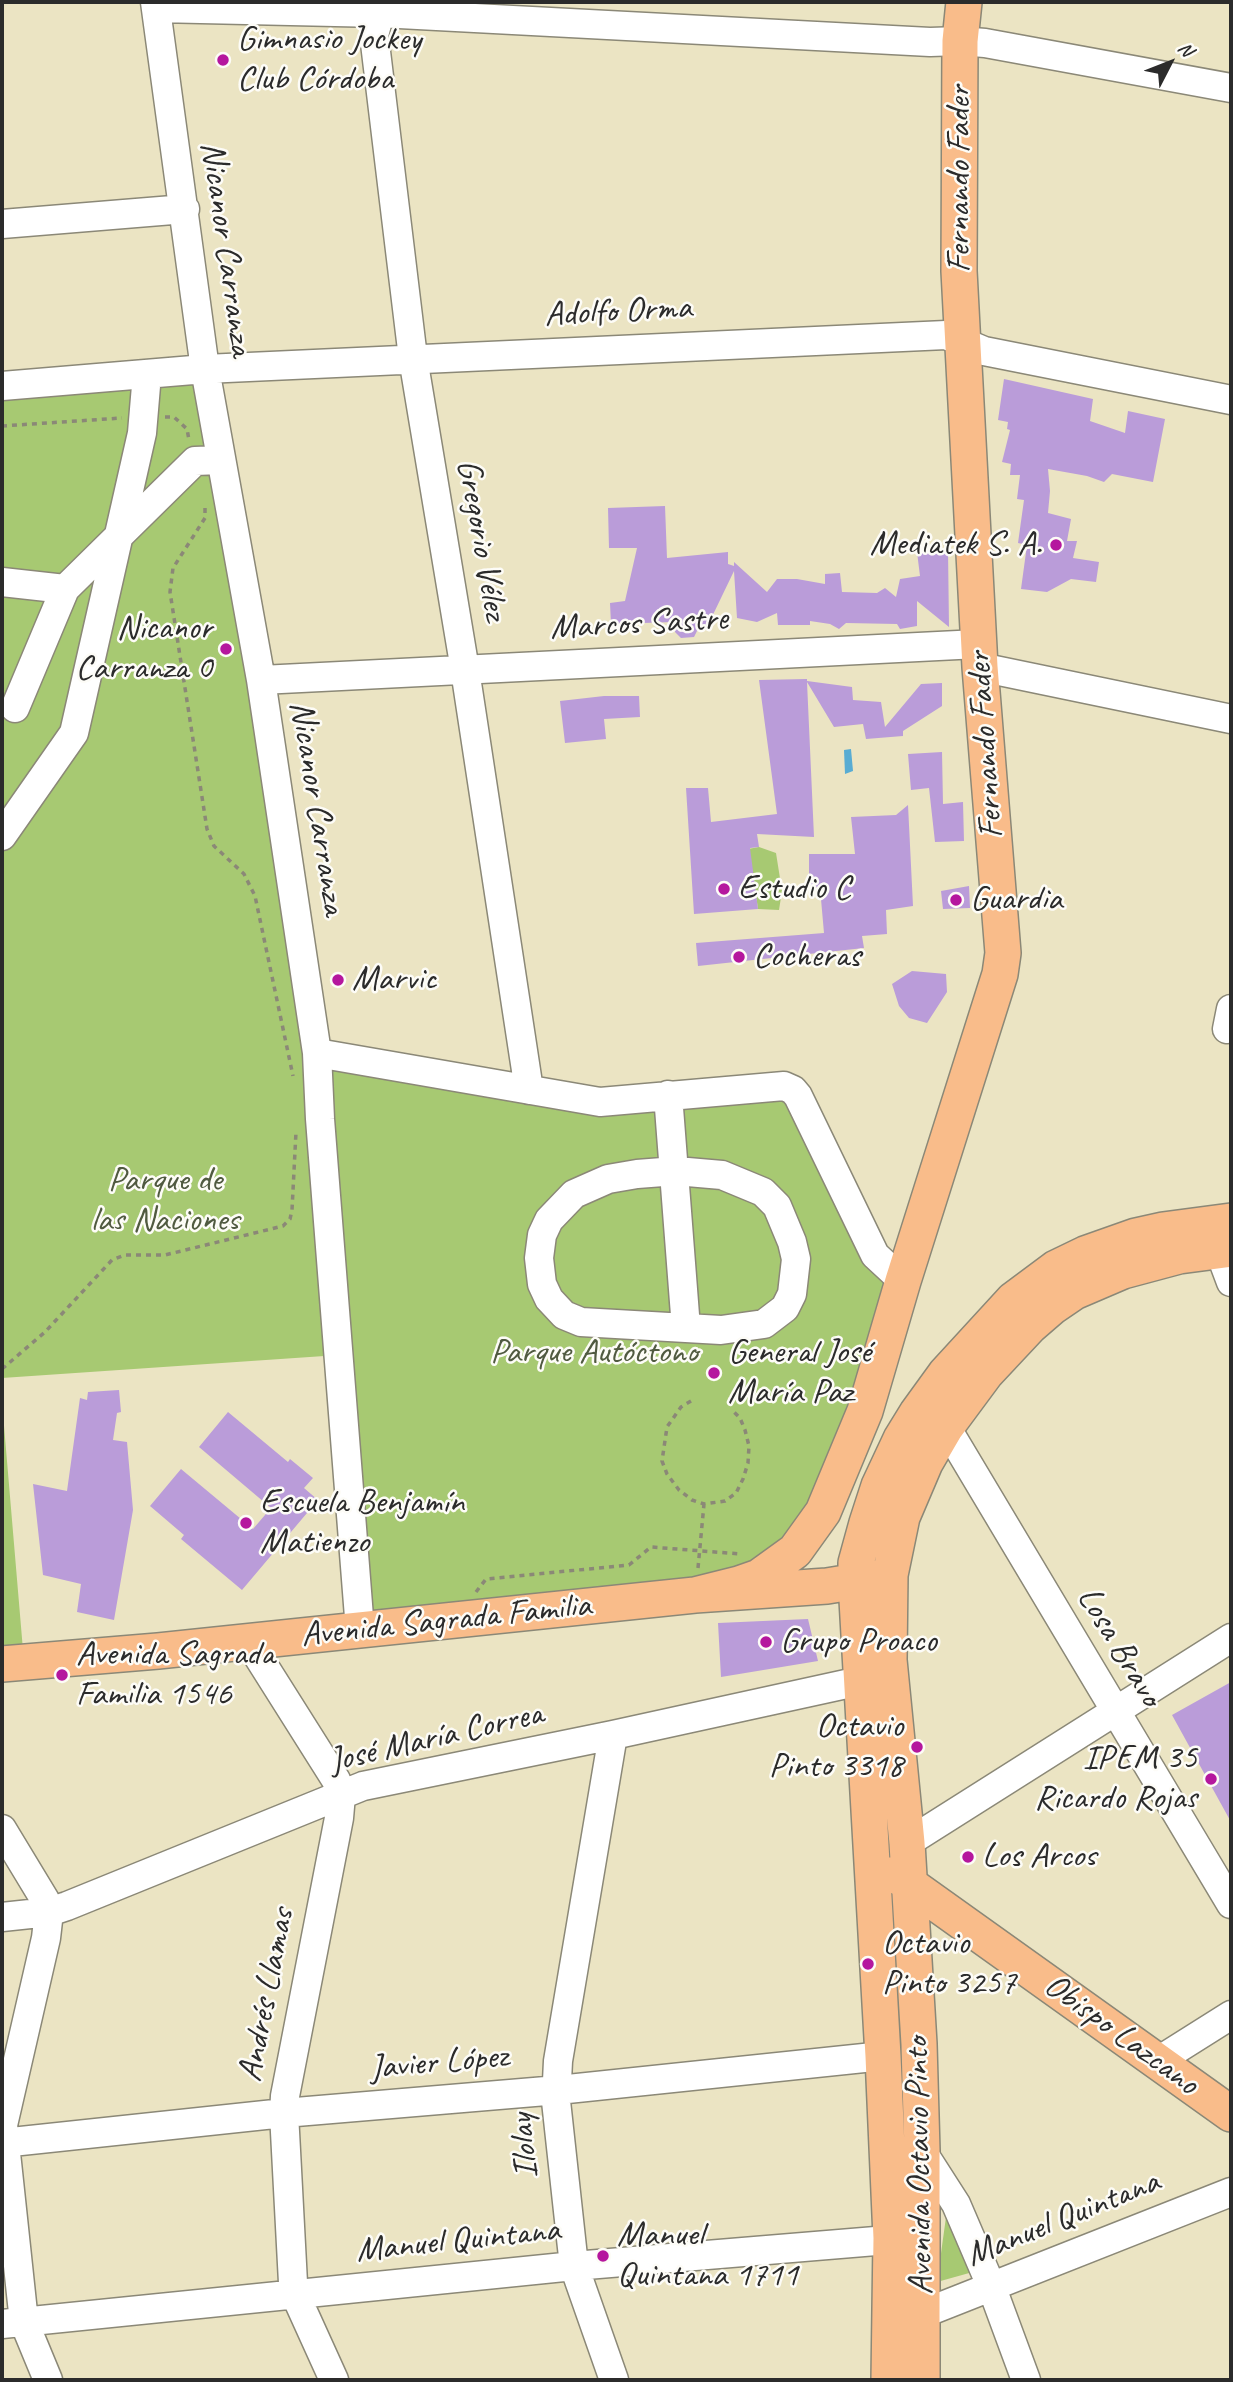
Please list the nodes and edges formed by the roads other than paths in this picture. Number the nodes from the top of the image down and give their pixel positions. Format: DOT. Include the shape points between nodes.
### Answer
graph roads {
  1 [pos="964,2"];
  2 [pos="155,5"];
  3 [pos="382,7"];
  4 [pos="629,13"];
  5 [pos="960,41"];
  6 [pos="1231,88"];
  7 [pos="185,209"];
  8 [pos="2,224"];
  9 [pos="963,342"];
  10 [pos="413,358"];
  11 [pos="205,369"];
  12 [pos="147,374"];
  13 [pos="2,386"];
  14 [pos="1231,400"];
  15 [pos="208,460"];
  16 [pos="119,536"];
  17 [pos="2,582"];
  18 [pos="65,589"];
  19 [pos="979,655"];
  20 [pos="465,670"];
  21 [pos="261,680"];
  22 [pos="15,708"];
  23 [pos="1231,719"];
  24 [pos="2,836"];
  25 [pos="317,1054"];
  26 [pos="529,1090"];
  27 [pos="668,1095"];
  28 [pos="676,1171"];
  29 [pos="1228,1250"];
  30 [pos="903,1281"];
  31 [pos="687,1328"];
  32 [pos="946,1427"];
  33 [pos="901,1439"];
  34 [pos="836,1503"];
  35 [pos="856,1573"];
  36 [pos="890,1575"];
  37 [pos="695,1595"];
  38 [pos="360,1630"];
  39 [pos="1231,1638"];
  40 [pos="253,1641"];
  41 [pos="2,1664"];
  42 [pos="860,1681"];
  43 [pos="1114,1710"];
  44 [pos="613,1735"];
  45 [pos="341,1795"];
  46 [pos="2,1829"];
  47 [pos="907,1843"];
  48 [pos="872,1860"];
  49 [pos="909,1882"];
  50 [pos="1231,1904"];
  51 [pos="49,1912"];
  52 [pos="2,1917"];
  53 [pos="1231,2015"];
  54 [pos="883,2056"];
  55 [pos="1158,2061"];
  56 [pos="558,2090"];
  57 [pos="284,2113"];
  58 [pos="1231,2114"];
  59 [pos="3,2143"];
  60 [pos="922,2151"];
  61 [pos="1231,2192"];
  62 [pos="906,2238"];
  63 [pos="574,2266"];
  64 [pos="992,2288"];
  65 [pos="295,2294"];
  66 [pos="922,2314"];
  67 [pos="13,2323"];
  68 [pos="48,2380"];
  69 [pos="334,2380"];
  70 [pos="614,2380"];
  71 [pos="890,2380"];
  72 [pos="922,2380"];
  73 [pos="1026,2380"];
  1 -- 5 [label="main road, Fernando Fader"];
  2 -- 3 [label="street"];
  2 -- 7 [label="street, Nicanor Carranza"];
  3 -- 4 [label="street"];
  3 -- 10 [label="street, Gregorio Vélez" via="374,36"];
  4 -- 5 [label="street" via="930,42"];
  5 -- 6 [label="street"];
  5 -- 9 [label="main road, Fernando Fader"];
  7 -- 8 [label="street"];
  7 -- 11 [label="street, Nicanor Carranza"];
  9 -- 10 [label="street, Adolfo Orma" via="946,335"];
  9 -- 14 [label="street, Adolfo Orma" via="984,351"];
  9 -- 19 [label="main road, Fernando Fader"];
  10 -- 11 [label="street, Adolfo Orma"];
  10 -- 20 [label="street, Gregorio Vélez"];
  11 -- 12 [label="street, Adolfo Orma"];
  11 -- 15 [label="street, Nicanor Carranza"];
  12 -- 13 [label="street, Adolfo Orma"];
  12 -- 16 [label="street"];
  15 -- 16 [label="street"];
  15 -- 21 [label="street, Nicanor Carranza"];
  16 -- 18 [label="street"];
  16 -- 24 [label="street" via="74,733"];
  17 -- 18 [label="street"];
  18 -- 22 [label="street"];
  19 -- 20 [label="street, Marcos Sastre"];
  19 -- 23 [label="street, Marcos Sastre"];
  19 -- 30 [label="main road, Fernando Fader" via="1003,953"];
  20 -- 21 [label="street, Marcos Sastre"];
  20 -- 26 [label="street, Gregorio Vélez"];
  21 -- 25 [label="street, Nicanor Carranza"];
  25 -- 26 [label="street"];
  25 -- 38 [label="street, Nicanor Carranza"];
  26 -- 27 [label="street" via="600,1102"];
  27 -- 28 [label="street"];
  27 -- 30 [label="street" via="784,1086 793,1090 875,1255"];
  28 -- 31 [label="street"];
  28 -- 31 [label="street" via="722,1175 763,1192 784,1222 796,1259 792,1294 785,1308 764,1324"];
  28 -- 31 [label="street" via="608,1179 574,1194 549,1220 538,1258 542,1284 564,1315 581,1322"];
  29 -- 32 [label="main road, Avenida Octavio Pinto" via="1179,1256 1074,1292 1030,1326 986,1373"];
  29 -- 33 [label="main road" via="1163,1230 1056,1268 1013,1300 976,1338"];
  30 -- 34 [label="main road, Fernando Fader"];
  32 -- 36 [label="main road, Avenida Octavio Pinto" via="910,1496"];
  32 -- 43 [label="street, Losa Bravo"];
  33 -- 34 [label="main road"];
  33 -- 35 [label="main road" via="880,1486"];
  34 -- 35 [label="main road, Avenida Octavio Pinto"];
  34 -- 37 [label="main road, Fernando Fader" via="795,1551 758,1577"];
  35 -- 36 [label="main road, Avenida Sagrada Familia"];
  35 -- 37 [label="main road, Avenida Sagrada Familia"];
  35 -- 42 [label="main road, Avenida Octavio Pinto"];
  36 -- 47 [label="main road, Avenida Octavio Pinto" via="889,1660"];
  37 -- 38 [label="main road, Avenida Sagrada Familia"];
  38 -- 40 [label="main road, Avenida Sagrada Familia"];
  39 -- 43 [label="street"];
  40 -- 41 [label="main road, Avenida Sagrada Familia"];
  40 -- 45 [label="street" via="258,1658"];
  42 -- 44 [label="street, José María Correa"];
  42 -- 48 [label="main road, Avenida Octavio Pinto"];
  43 -- 47 [label="street"];
  43 -- 50 [label="street, Losa Bravo"];
  44 -- 45 [label="street, José María Correa" via="382,1781"];
  44 -- 56 [label="street, Ilolay" via="558,2061"];
  45 -- 51 [label="street, José María Correa"];
  45 -- 57 [label="street, Andrés Llamas"];
  46 -- 51 [label="street"];
  47 -- 49 [label="main road, Avenida Octavio Pinto"];
  48 -- 49 [label="main road, Obispo Lazcano"];
  48 -- 54 [label="main road, Avenida Octavio Pinto"];
  49 -- 55 [label="main road, Obispo Lazcano"];
  49 -- 60 [label="main road, Avenida Octavio Pinto"];
  51 -- 52 [label="street, José María Correa"];
  51 -- 59 [label="street" via="3,2125"];
  53 -- 55 [label="street"];
  54 -- 56 [label="street, Javier López"];
  54 -- 62 [label="main road, Avenida Octavio Pinto"];
  55 -- 58 [label="main road, Obispo Lazcano"];
  56 -- 57 [label="street, Javier López"];
  56 -- 63 [label="street, Ilolay"];
  57 -- 59 [label="street, Javier López"];
  57 -- 65 [label="street, Andrés Llamas"];
  59 -- 67 [label="street"];
  60 -- 62 [label="main road, Avenida Octavio Pinto"];
  60 -- 64 [label="street" via="956,2204"];
  61 -- 64 [label="street, Manuel Quintana"];
  62 -- 63 [label="street, Manuel Quintana"];
  62 -- 66 [label="main road, Avenida Octavio Pinto"];
  62 -- 71 [label="main road, Avenida Octavio Pinto"];
  63 -- 65 [label="street, Manuel Quintana"];
  63 -- 70 [label="street, Ilolay"];
  64 -- 66 [label="street, Manuel Quintana"];
  64 -- 73 [label="street"];
  65 -- 67 [label="street, Manuel Quintana"];
  65 -- 69 [label="street, Andrés Llamas"];
  66 -- 72 [label="main road, Avenida Octavio Pinto"];
  67 -- 68 [label="street"];
}
